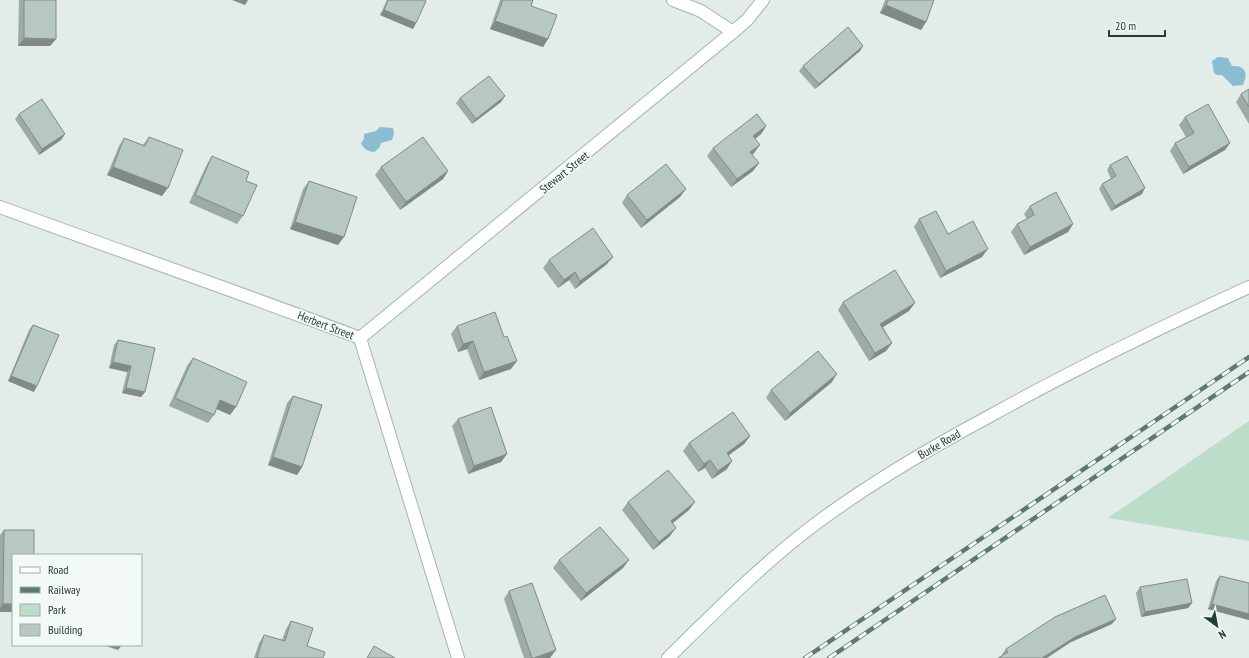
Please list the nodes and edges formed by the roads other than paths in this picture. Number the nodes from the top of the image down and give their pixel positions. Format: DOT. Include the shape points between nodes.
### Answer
graph roads {
  1 [pos="673,0"];
  2 [pos="763,0"];
  3 [pos="733,32"];
  4 [pos="0,207"];
  5 [pos="1249,287"];
  6 [pos="360,338"];
  7 [pos="458,658"];
  8 [pos="668,658"];
  1 -- 3 [label="street" via="701,11"];
  2 -- 3 [label="street, Stewart Street" via="747,20"];
  3 -- 6 [label="street, Stewart Street"];
  4 -- 6 [label="street, Herbert Street"];
  5 -- 8 [label="street, Burke Road" via="1046,384 930,448 868,487 817,523 763,567"];
  6 -- 7 [label="street, Herbert Street"];
}
